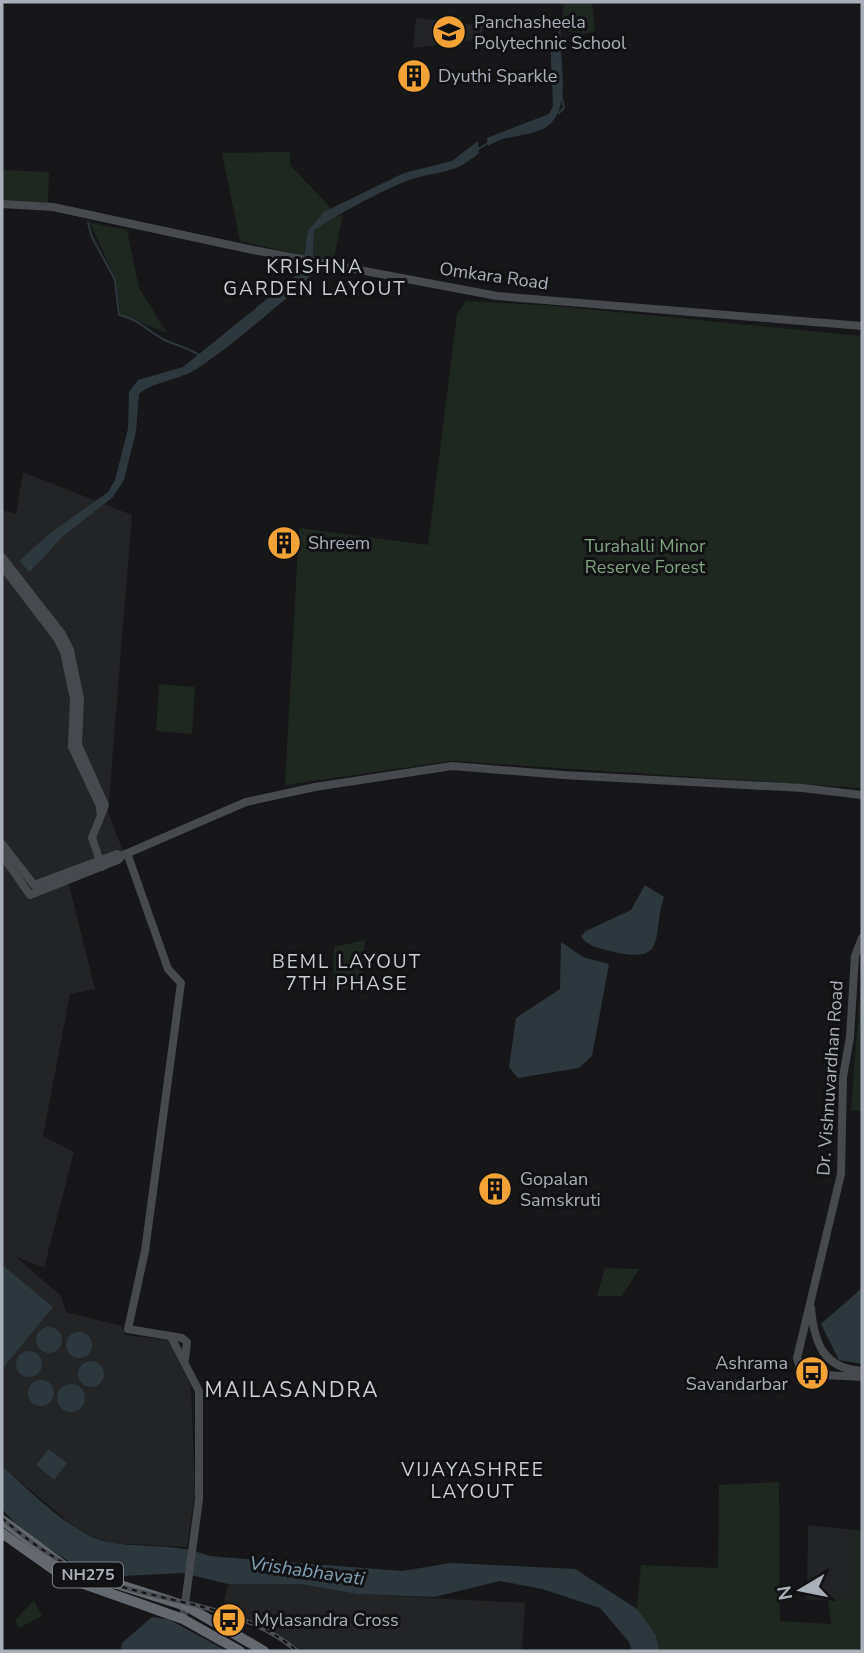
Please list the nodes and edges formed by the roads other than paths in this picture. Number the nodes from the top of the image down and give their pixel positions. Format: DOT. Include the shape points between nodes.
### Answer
graph roads {
  1 [pos="2,204"];
  2 [pos="862,326"];
  3 [pos="3,561"];
  4 [pos="862,795"];
  5 [pos="2,844"];
  6 [pos="124,854"];
  7 [pos="2,855"];
  8 [pos="100,864"];
  9 [pos="862,939"];
  10 [pos="810,1301"];
  11 [pos="171,1337"];
  12 [pos="185,1359"];
  13 [pos="862,1371"];
  14 [pos="862,1377"];
  15 [pos="2,1520"];
  16 [pos="2,1533"];
  17 [pos="186,1606"];
  18 [pos="183,1619"];
  19 [pos="240,1651"];
  20 [pos="264,1651"];
  1 -- 2 [label="street, Omkara Road" via="53,206 497,296"];
  3 -- 8 [label="street" via="64,652 74,699 72,747 100,806 92,838"];
  4 -- 6 [label="street" via="440,767 246,802"];
  5 -- 8 [label="street" via="34,886"];
  6 -- 8 [label="street"];
  6 -- 11 [label="street" via="168,969 181,983 145,1251 128,1328"];
  7 -- 8 [label="street" via="30,895"];
  9 -- 10 [label="street, Dr. Vishnuvardhan Road" via="855,956 843,1077 841,1174"];
  10 -- 13 [label="street, Dr. Vishnuvardhan Road" via="815,1332 830,1360 841,1369"];
  10 -- 14 [label="street, Dr. Vishnuvardhan Road" via="798,1346 802,1371 826,1377"];
  11 -- 12 [label="street"];
  11 -- 12 [label="street" via="187,1342"];
  12 -- 17 [label="street" via="199,1391 200,1483"];
  15 -- 17 [label="highway, NH275" via="67,1568"];
  16 -- 18 [label="highway, NH275" via="64,1577"];
  17 -- 18 [label="street"];
  17 -- 20 [label="highway, NH275"];
  18 -- 19 [label="highway, NH275"];
}
